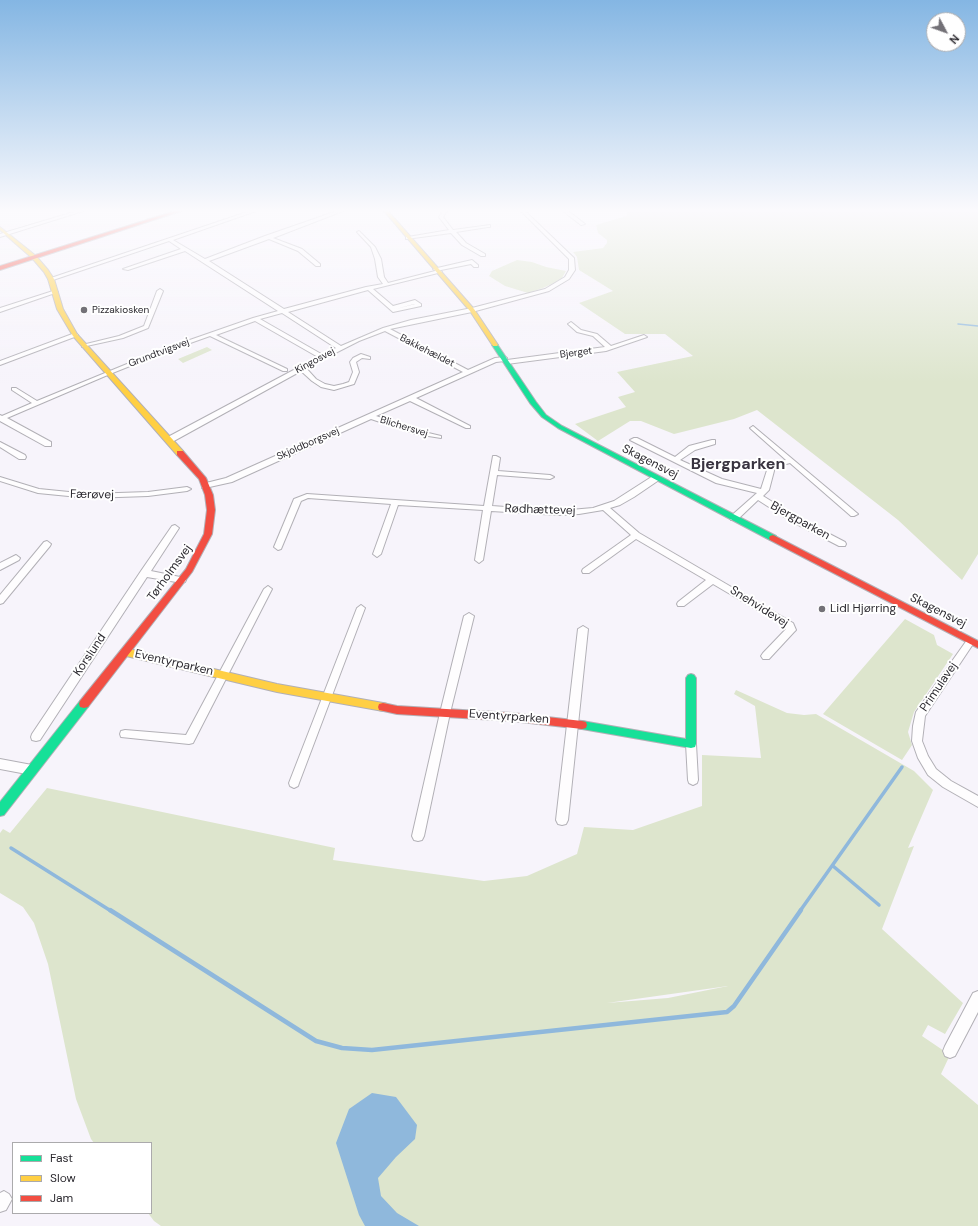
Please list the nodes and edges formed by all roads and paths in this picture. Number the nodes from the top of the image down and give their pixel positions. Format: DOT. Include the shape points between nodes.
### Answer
graph roads {
  1 [pos="43,268"];
  2 [pos="83,268"];
  3 [pos="131,268"];
  4 [pos="218,268"];
  5 [pos="380,268"];
  6 [pos="446,268"];
  7 [pos="572,268"];
  8 [pos="126,270"];
  9 [pos="438,270"];
  10 [pos="51,279"];
  11 [pos="386,284"];
  12 [pos="368,288"];
  13 [pos="160,291"];
  14 [pos="55,292"];
  15 [pos="392,308"];
  16 [pos="0,310"];
  17 [pos="472,310"];
  18 [pos="283,311"];
  19 [pos="255,319"];
  20 [pos="571,324"];
  21 [pos="385,329"];
  22 [pos="210,334"];
  23 [pos="75,335"];
  24 [pos="644,337"];
  25 [pos="84,346"];
  26 [pos="340,348"];
  27 [pos="610,348"];
  28 [pos="322,357"];
  29 [pos="368,358"];
  30 [pos="506,360"];
  31 [pos="0,363"];
  32 [pos="302,368"];
  33 [pos="285,370"];
  34 [pos="468,372"];
  35 [pos="108,373"];
  36 [pos="14,388"];
  37 [pos="410,398"];
  38 [pos="36,403"];
  39 [pos="370,416"];
  40 [pos="1,418"];
  41 [pos="468,427"];
  42 [pos="753,428"];
  43 [pos="439,438"];
  44 [pos="169,440"];
  45 [pos="634,440"];
  46 [pos="712,442"];
  47 [pos="0,444"];
  48 [pos="48,444"];
  49 [pos="22,457"];
  50 [pos="496,458"];
  51 [pos="675,460"];
  52 [pos="790,461"];
  53 [pos="494,473"];
  54 [pos="550,477"];
  55 [pos="656,478"];
  56 [pos="4,481"];
  57 [pos="205,486"];
  58 [pos="0,487"];
  59 [pos="187,489"];
  60 [pos="761,495"];
  61 [pos="395,502"];
  62 [pos="605,507"];
  63 [pos="488,508"];
  64 [pos="854,514"];
  65 [pos="734,518"];
  66 [pos="175,528"];
  67 [pos="636,535"];
  68 [pos="47,544"];
  69 [pos="842,544"];
  70 [pos="278,547"];
  71 [pos="377,554"];
  72 [pos="16,558"];
  73 [pos="479,560"];
  74 [pos="0,567"];
  75 [pos="586,571"];
  76 [pos="144,573"];
  77 [pos="713,579"];
  78 [pos="182,580"];
  79 [pos="268,589"];
  80 [pos="0,601"];
  81 [pos="681,604"];
  82 [pos="361,608"];
  83 [pos="470,616"];
  84 [pos="583,629"];
  85 [pos="974,644"];
  86 [pos="125,652"];
  87 [pos="766,656"];
  88 [pos="223,674"];
  89 [pos="691,678"];
  90 [pos="326,698"];
  91 [pos="445,713"];
  92 [pos="572,723"];
  93 [pos="124,734"];
  94 [pos="36,737"];
  95 [pos="691,744"];
  96 [pos="0,764"];
  97 [pos="32,770"];
  98 [pos="693,780"];
  99 [pos="294,783"];
  100 [pos="978,802"];
  101 [pos="0,811"];
  102 [pos="562,820"];
  103 [pos="418,836"];
  104 [pos="978,998"];
  105 [pos="950,1051"];
  1 -- 10 [label="street, Tørholmsvej"];
  2 -- 10 [label="street"];
  3 -- 8 [label="street"];
  4 -- 18 [label="street"];
  5 -- 11 [label="street"];
  6 -- 9 [label="street, Grundtvigsvej"];
  7 -- 17 [label="street, Kingosvej" via="564,280 547,290"];
  9 -- 11 [label="street, Grundtvigsvej"];
  9 -- 17 [label="street, Skagensvej"];
  10 -- 14 [label="street, Tørholmsvej"];
  11 -- 12 [label="street, Grundtvigsvej"];
  12 -- 15 [label="street"];
  12 -- 18 [label="street, Grundtvigsvej"];
  13 -- 25 [label="street" via="146,327 121,337"];
  14 -- 16 [label="street"];
  14 -- 23 [label="street, Tørholmsvej" via="60,309"];
  17 -- 21 [label="street, Kingosvej"];
  17 -- 30 [label="street, Skagensvej"];
  18 -- 19 [label="street, Grundtvigsvej"];
  18 -- 26 [label="street"];
  19 -- 22 [label="street, Grundtvigsvej"];
  19 -- 28 [label="street"];
  20 -- 27 [label="street" via="579,331 595,335"];
  21 -- 26 [label="street, Kingosvej"];
  21 -- 34 [label="street, Bakkehældet"];
  22 -- 33 [label="street"];
  22 -- 35 [label="street, Grundtvigsvej"];
  23 -- 25 [label="street, Tørholmsvej"];
  23 -- 31 [label="street"];
  24 -- 27 [label="street, Bjerget"];
  25 -- 35 [label="street, Tørholmsvej"];
  26 -- 28 [label="street, Kingosvej"];
  27 -- 30 [label="street, Bjerget"];
  28 -- 32 [label="street, Kingosvej"];
  29 -- 32 [label="street" via="361,356 354,359 356,372 352,383 334,388 323,386"];
  30 -- 34 [label="street, Skjoldborgsvej" via="495,360"];
  30 -- 55 [label="street, Skagensvej" via="523,390 544,416 572,434"];
  32 -- 44 [label="street, Kingosvej"];
  34 -- 37 [label="street, Skjoldborgsvej"];
  35 -- 38 [label="street, Grundtvigsvej"];
  35 -- 44 [label="street, Tørholmsvej"];
  36 -- 38 [label="street"];
  37 -- 39 [label="street, Skjoldborgsvej"];
  37 -- 41 [label="street"];
  38 -- 40 [label="street, Grundtvigsvej"];
  39 -- 43 [label="street, Blichersvej"];
  39 -- 57 [label="street, Skjoldborgsvej" via="230,480"];
  40 -- 48 [label="street"];
  42 -- 52 [label="street"];
  44 -- 57 [label="street, Tørholmsvej" via="193,467"];
  45 -- 51 [label="street, Bjergparken"];
  46 -- 51 [label="street" via="692,448"];
  47 -- 49 [label="street"];
  50 -- 53 [label="street, Rødhættevej"];
  51 -- 60 [label="street, Bjergparken" via="719,481"];
  52 -- 60 [label="street, Bjergparken" via="772,466"];
  52 -- 64 [label="street"];
  53 -- 54 [label="street"];
  53 -- 63 [label="street, Rødhættevej"];
  55 -- 62 [label="street, Rødhættevej" via="631,495"];
  55 -- 65 [label="street, Skagensvej"];
  56 -- 58 [label="street"];
  56 -- 59 [label="street, Færøvej" via="38,491 89,496 134,495"];
  57 -- 78 [label="street, Tørholmsvej" via="209,495 210,510 208,534 201,552"];
  60 -- 65 [label="street, Bjergparken"];
  60 -- 69 [label="street, Bjergparken" via="792,518"];
  61 -- 63 [label="street, Rødhættevej"];
  61 -- 70 [label="street, Rødhættevej" via="307,496 298,499"];
  61 -- 71 [label="street"];
  62 -- 63 [label="street, Rødhættevej" via="559,513"];
  62 -- 67 [label="street, Snehvidevej"];
  63 -- 73 [label="street, Rødhættevej"];
  65 -- 85 [label="street, Skagensvej"];
  66 -- 76 [label="street, Korslund"];
  67 -- 75 [label="street"];
  67 -- 77 [label="street, Snehvidevej"];
  68 -- 80 [label="street"];
  72 -- 74 [label="street"];
  76 -- 78 [label="street"];
  76 -- 94 [label="street, Korslund"];
  77 -- 81 [label="street"];
  77 -- 87 [label="street, Snehvidevej" via="790,625 791,630"];
  78 -- 86 [label="street, Tørholmsvej"];
  79 -- 88 [label="street, Eventyrparken"];
  82 -- 90 [label="street"];
  83 -- 91 [label="street"];
  84 -- 92 [label="street"];
  85 -- 100 [label="street, Primulavej" via="920,715 917,741 923,758 932,772"];
  86 -- 88 [label="street, Eventyrparken"];
  86 -- 97 [label="street, Tørholmsvej"];
  88 -- 90 [label="street, Eventyrparken"];
  88 -- 93 [label="street, Eventyrparken" via="188,740"];
  89 -- 95 [label="street"];
  90 -- 91 [label="street, Eventyrparken" via="397,710"];
  90 -- 99 [label="street"];
  91 -- 92 [label="street, Eventyrparken" via="512,716"];
  91 -- 103 [label="street"];
  92 -- 95 [label="street, Eventyrparken"];
  92 -- 102 [label="street"];
  95 -- 98 [label="street"];
  96 -- 97 [label="street"];
  97 -- 101 [label="street, Tørholmsvej"];
  104 -- 105 [label="street"];
}
